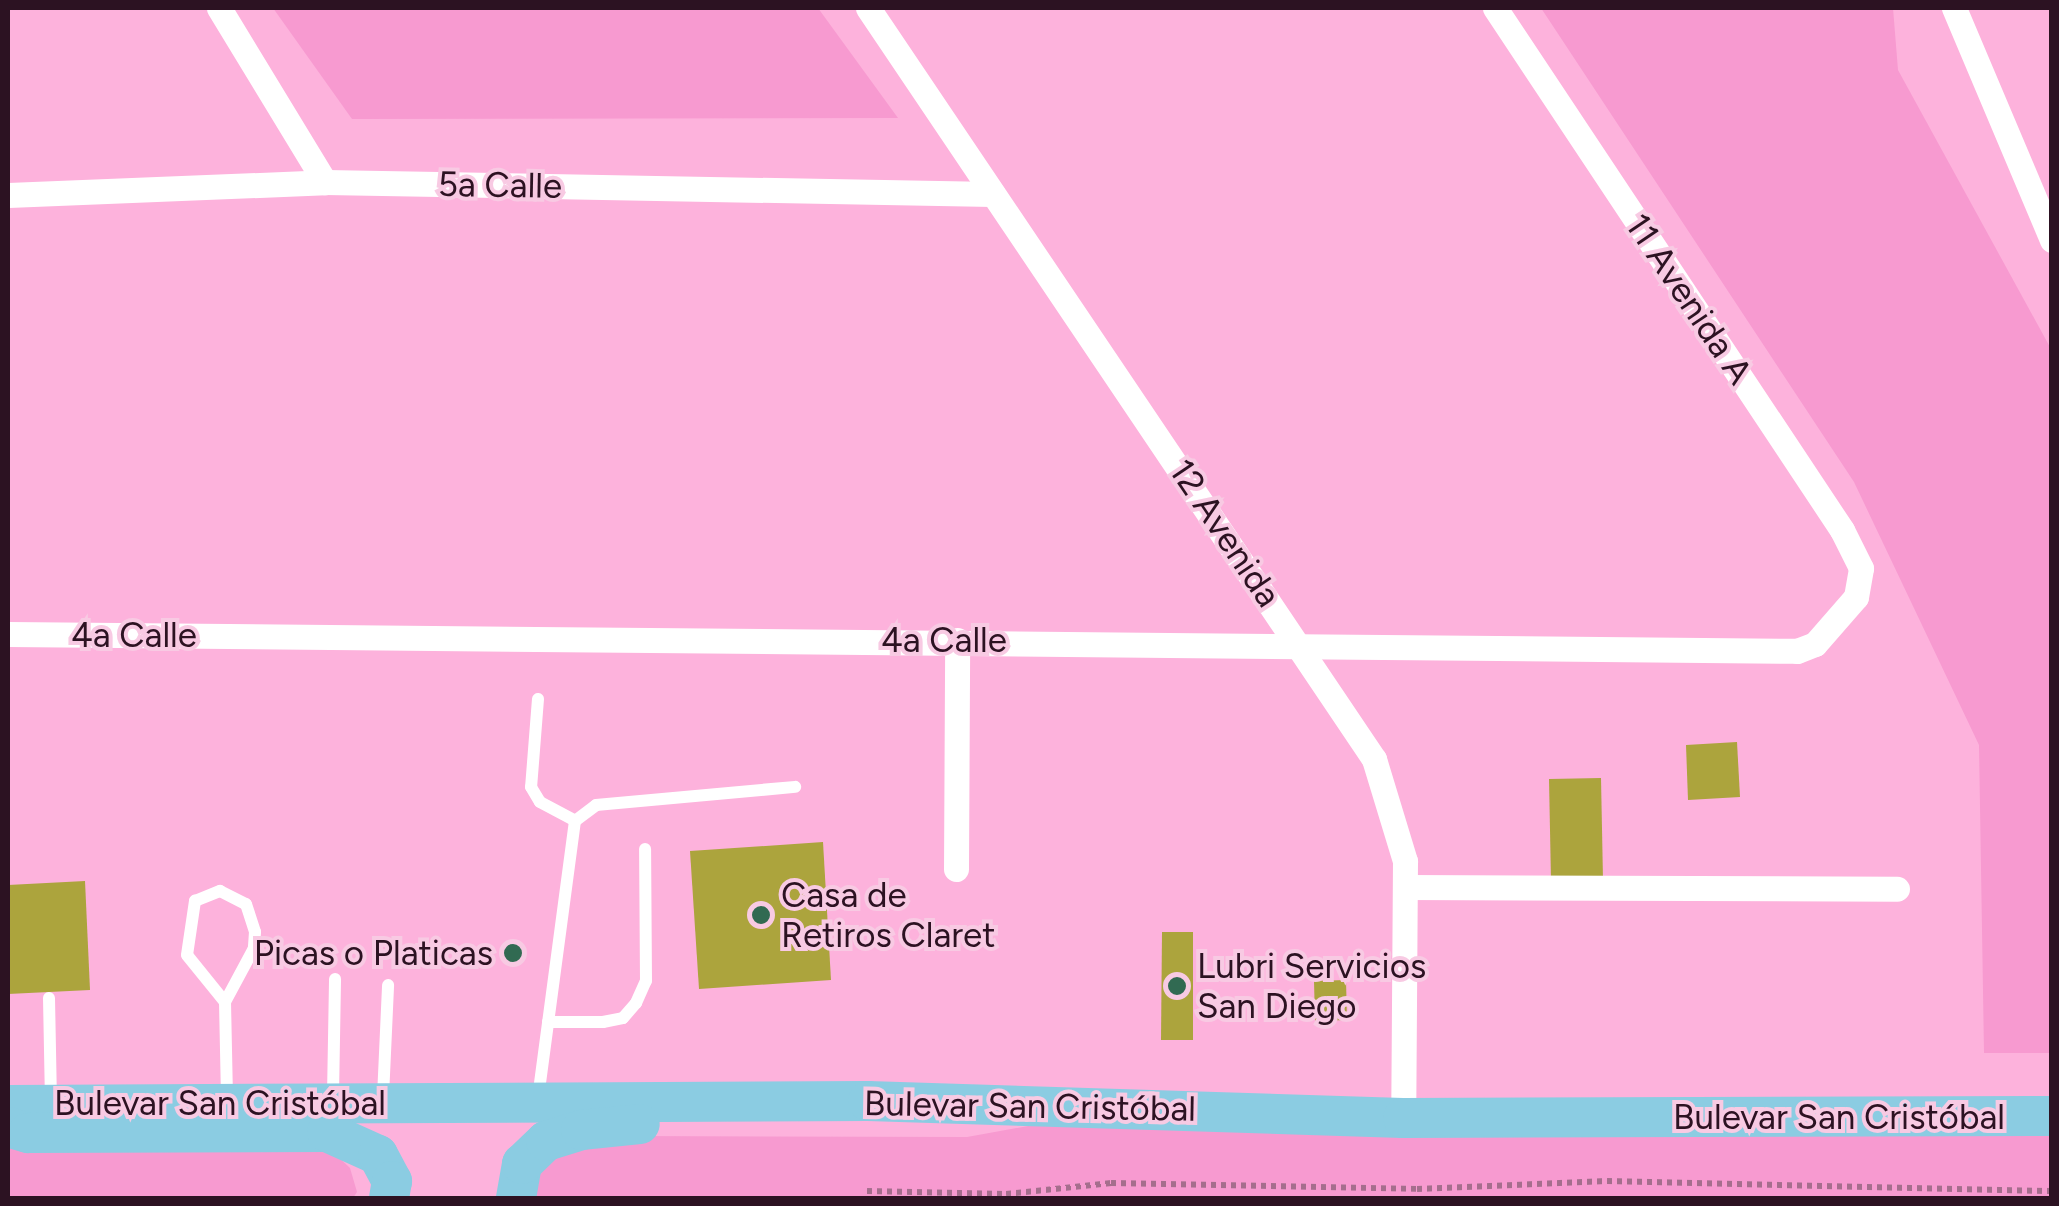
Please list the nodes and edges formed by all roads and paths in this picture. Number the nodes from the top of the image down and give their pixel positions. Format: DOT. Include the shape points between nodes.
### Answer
graph roads {
  1 [pos="219,8"];
  2 [pos="868,8"];
  3 [pos="1495,8"];
  4 [pos="1954,8"];
  5 [pos="325,182"];
  6 [pos="993,194"];
  7 [pos="8,195"];
  8 [pos="2052,240"];
  9 [pos="1856,597"];
  10 [pos="8,634"];
  11 [pos="957,640"];
  12 [pos="1299,642"];
  13 [pos="538,699"];
  14 [pos="795,787"];
  15 [pos="574,821"];
  16 [pos="645,849"];
  17 [pos="956,870"];
  18 [pos="1404,887"];
  19 [pos="1897,889"];
  20 [pos="335,979"];
  21 [pos="388,985"];
  22 [pos="49,998"];
  23 [pos="225,1002"];
  24 [pos="548,1022"];
  25 [pos="538,1101"];
  26 [pos="228,1102"];
  27 [pos="333,1102"];
  28 [pos="382,1102"];
  29 [pos="51,1104"];
  30 [pos="8,1105"];
  31 [pos="1087,1105"];
  32 [pos="2052,1116"];
  33 [pos="1403,1118"];
  34 [pos="8,1128"];
  35 [pos="867,1191"];
  36 [pos="2052,1191"];
  37 [pos="389,1198"];
  38 [pos="516,1198"];
  1 -- 5 [label="street"];
  2 -- 6 [label="street, 12 Avenida"];
  3 -- 9 [label="street, 11 Avenida A" via="1842,530 1861,568"];
  4 -- 8 [label="street"];
  5 -- 6 [label="street, 5a Calle"];
  5 -- 7 [label="street, 5a Calle"];
  6 -- 12 [label="street, 12 Avenida"];
  9 -- 12 [label="street, 4a Calle" via="1842,620 1796,651"];
  10 -- 11 [label="street, 4a Calle"];
  11 -- 12 [label="street, 4a Calle"];
  11 -- 17 [label="street"];
  12 -- 18 [label="street, 12 Avenida" via="1374,759 1405,861"];
  13 -- 15 [label="lane" via="530,787 540,802"];
  14 -- 15 [label="lane" via="596,805"];
  15 -- 24 [label="lane"];
  16 -- 24 [label="lane" via="646,982 636,1003 623,1018"];
  18 -- 19 [label="street"];
  18 -- 33 [label="street, 12 Avenida"];
  20 -- 27 [label="lane"];
  21 -- 28 [label="lane"];
  22 -- 29 [label="lane"];
  23 -- 23 [label="lane" via="187,956 194,901 220,891 246,904 255,932 254,948"];
  23 -- 26 [label="lane"];
  24 -- 25 [label="lane"];
  25 -- 28 [label="main road, Bulevar San Cristóbal"];
  25 -- 31 [label="main road, Bulevar San Cristóbal"];
  26 -- 27 [label="main road, Bulevar San Cristóbal"];
  26 -- 29 [label="main road, Bulevar San Cristóbal"];
  27 -- 28 [label="main road, Bulevar San Cristóbal"];
  29 -- 30 [label="main road, Bulevar San Cristóbal"];
  31 -- 33 [label="main road, Bulevar San Cristóbal"];
  31 -- 38 [label="main road" via="984,1124 581,1130 546,1141 522,1164"];
  32 -- 33 [label="main road, Bulevar San Cristóbal"];
  34 -- 37 [label="main road" via="327,1132 378,1155 392,1182"];
  35 -- 36 [label="path" via="1608,1181"];
}
